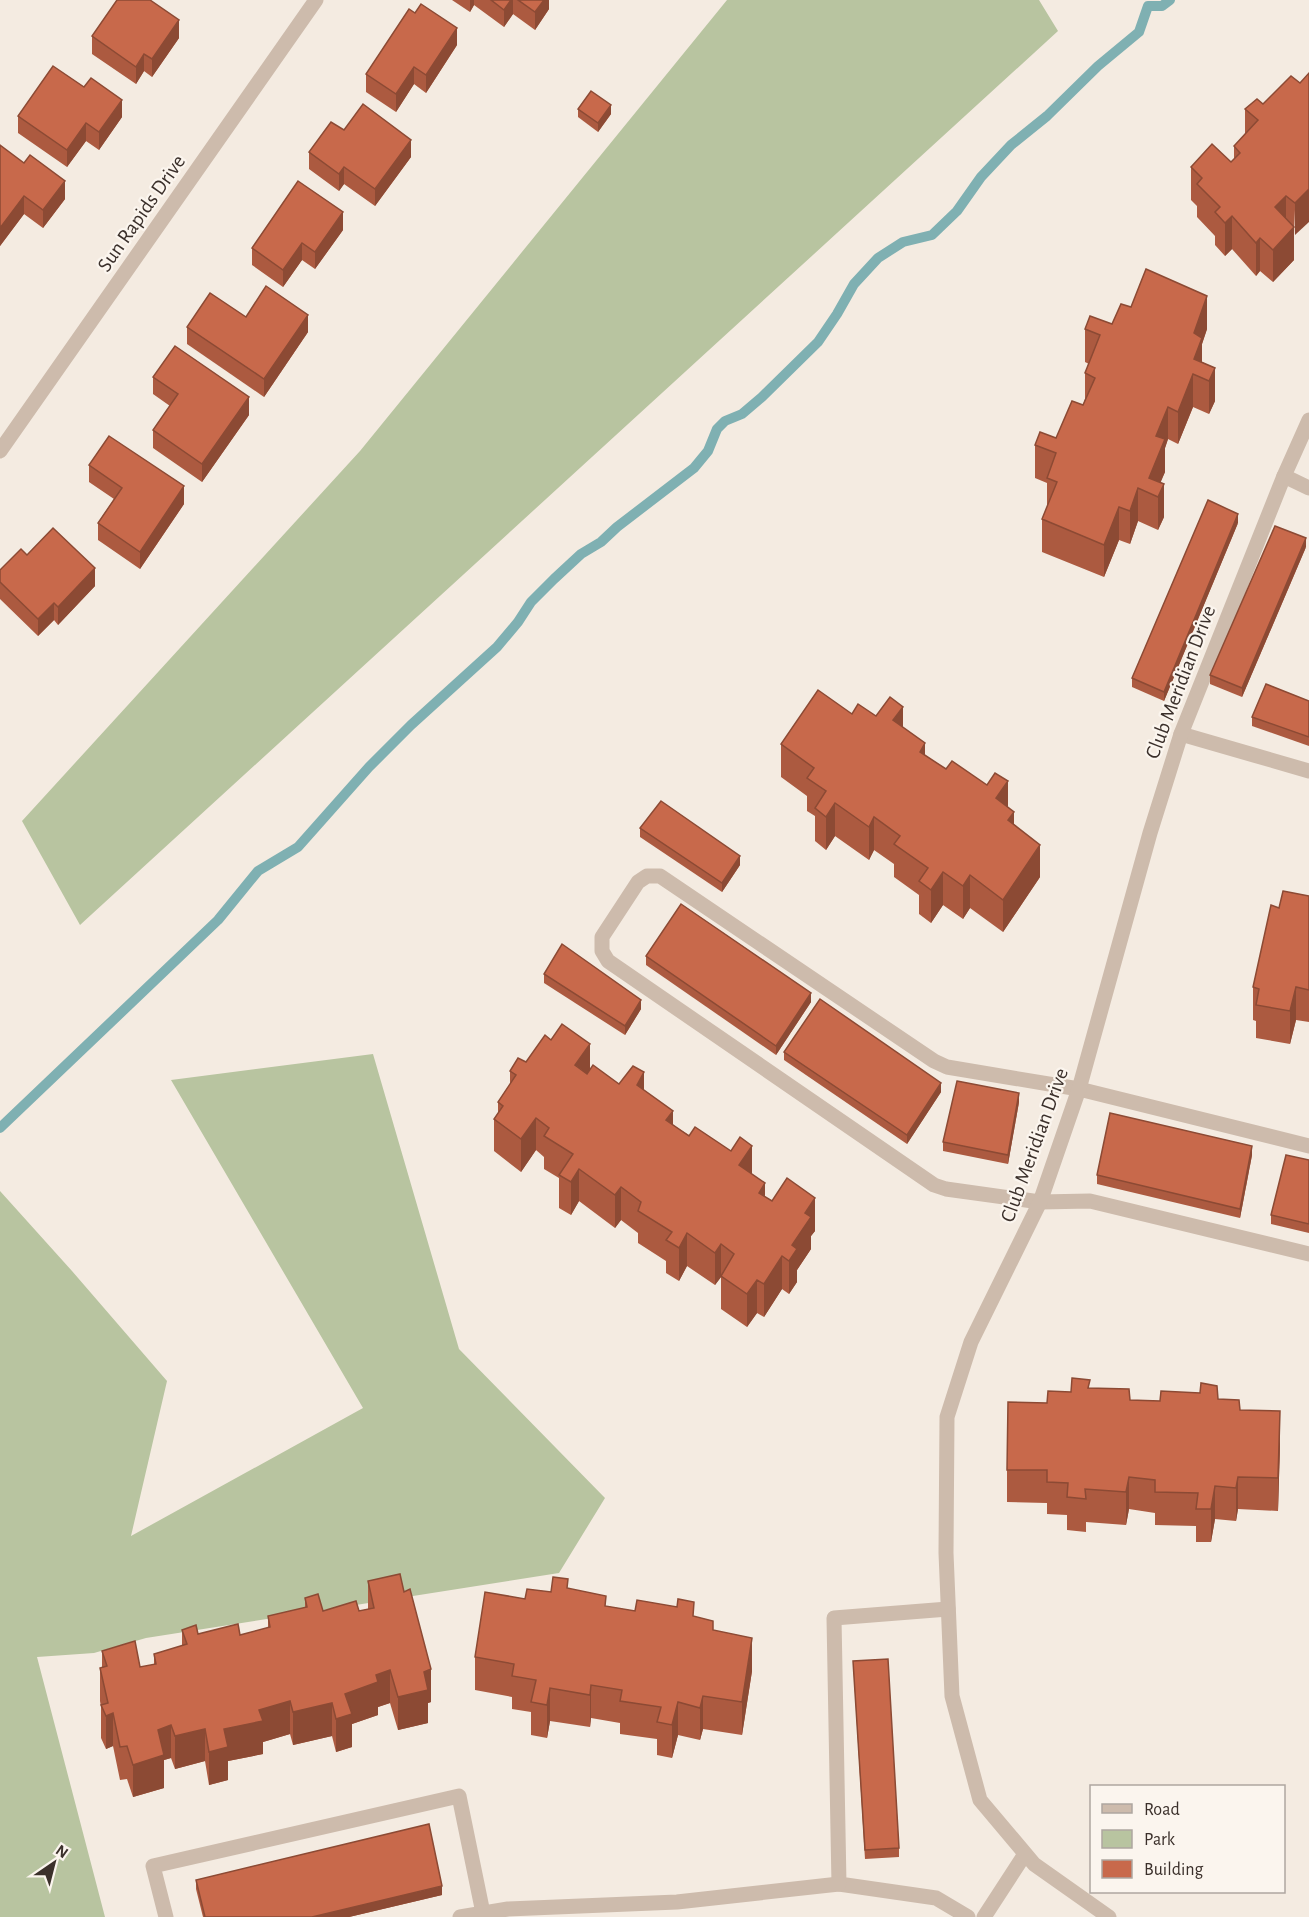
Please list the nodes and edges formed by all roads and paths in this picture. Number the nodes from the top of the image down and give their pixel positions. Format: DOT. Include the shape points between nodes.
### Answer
graph roads {
  1 [pos="316,0"];
  2 [pos="1309,420"];
  3 [pos="0,451"];
  4 [pos="1284,476"];
  5 [pos="1309,488"];
  6 [pos="1181,734"];
  7 [pos="1309,771"];
  8 [pos="1079,1089"];
  9 [pos="1309,1146"];
  10 [pos="1040,1202"];
  11 [pos="1309,1254"];
  12 [pos="948,1609"];
  13 [pos="1025,1854"];
  14 [pos="839,1884"];
  15 [pos="483,1913"];
  16 [pos="166,1917"];
  17 [pos="459,1917"];
  18 [pos="968,1917"];
  19 [pos="984,1917"];
  20 [pos="1109,1917"];
  1 -- 3 [label="street, Sun Rapids Drive"];
  2 -- 4 [label="street, Club Meridian Drive"];
  4 -- 5 [label="street"];
  4 -- 6 [label="street, Club Meridian Drive"];
  6 -- 7 [label="street"];
  6 -- 8 [label="street, Club Meridian Drive"];
  8 -- 9 [label="street"];
  8 -- 10 [label="street, Club Meridian Drive"];
  8 -- 10 [label="street" via="947,1067 934,1061 660,876 647,876 638,882 602,937 602,951 609,962 934,1185"];
  10 -- 11 [label="street" via="1090,1201"];
  10 -- 12 [label="street, Club Meridian Drive" via="971,1342 947,1416"];
  12 -- 13 [label="street, Club Meridian Drive" via="952,1696 980,1800"];
  12 -- 14 [label="street" via="834,1618"];
  13 -- 19 [label="street"];
  13 -- 20 [label="street, Club Meridian Drive"];
  14 -- 15 [label="street" via="676,1902 508,1908"];
  14 -- 18 [label="street" via="936,1898"];
  15 -- 16 [label="street" via="459,1796 153,1866"];
  15 -- 17 [label="street"];
}
